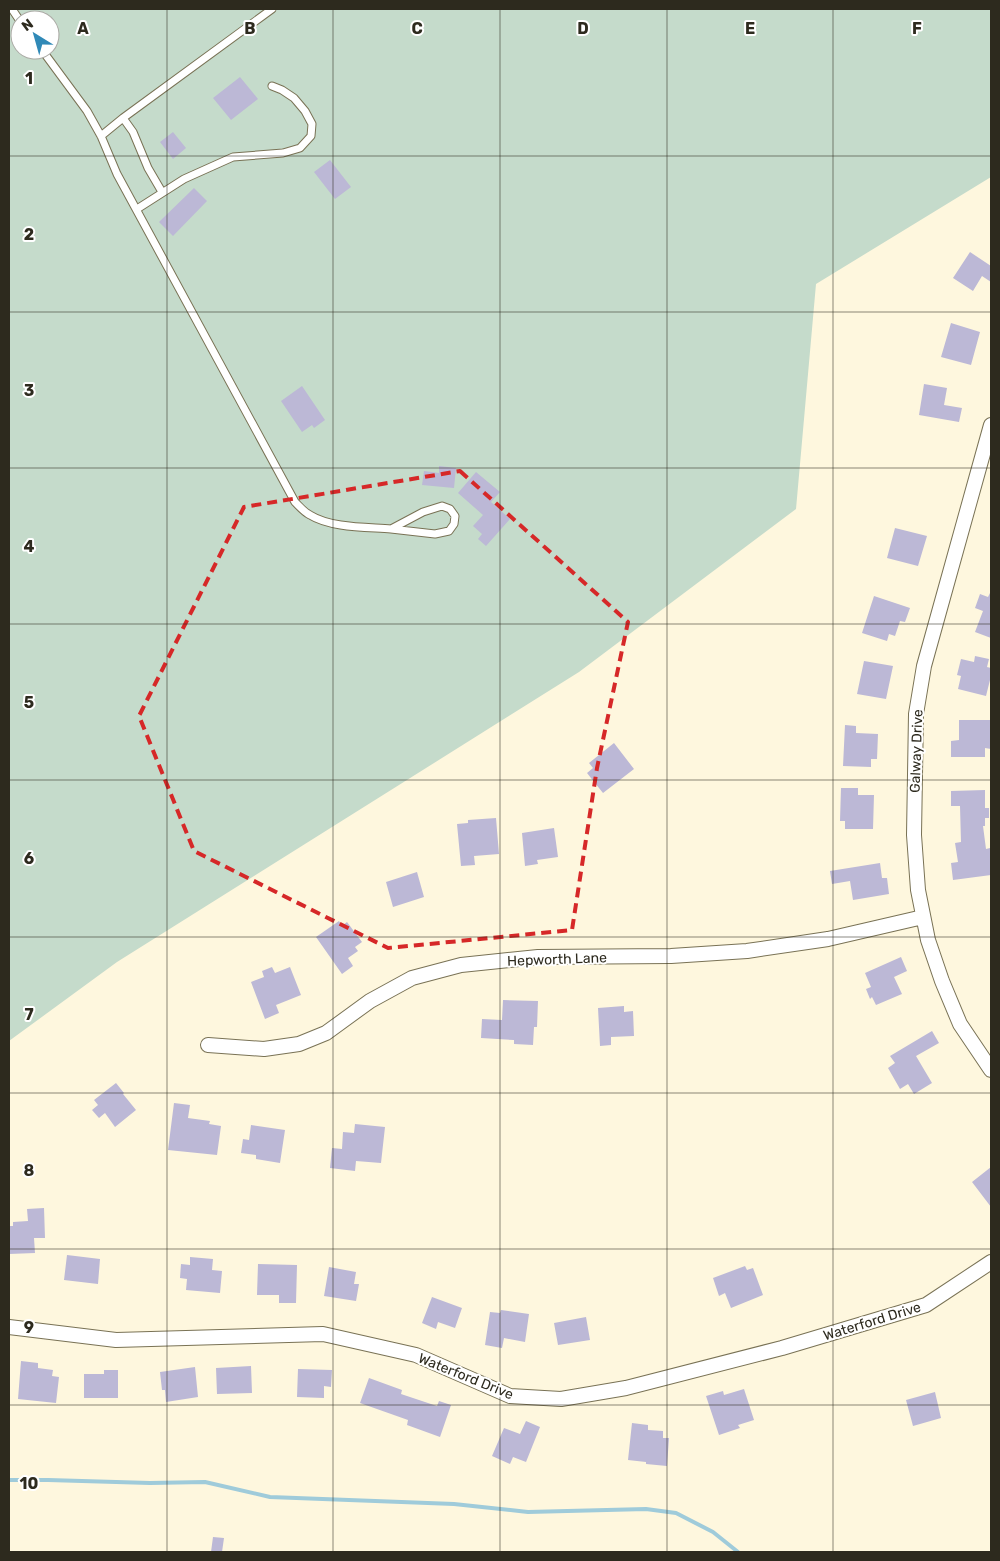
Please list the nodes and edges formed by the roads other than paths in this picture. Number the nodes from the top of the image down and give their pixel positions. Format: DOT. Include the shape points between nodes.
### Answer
graph roads {
  1 [pos="272,9"];
  2 [pos="49,60"];
  3 [pos="272,86"];
  4 [pos="123,118"];
  5 [pos="101,136"];
  6 [pos="162,192"];
  7 [pos="137,209"];
  8 [pos="991,425"];
  9 [pos="391,529"];
  10 [pos="924,916"];
  11 [pos="208,1045"];
  12 [pos="991,1070"];
  13 [pos="991,1262"];
  14 [pos="9,1327"];
  1 -- 4 [label="lane"];
  2 -- 5 [label="lane"];
  3 -- 6 [label="lane" via="294,98 312,124 311,136 300,148 283,153 233,157"];
  4 -- 5 [label="lane"];
  4 -- 6 [label="lane"];
  5 -- 7 [label="lane"];
  6 -- 7 [label="lane"];
  7 -- 9 [label="lane" via="295,502 320,520 353,527"];
  8 -- 10 [label="street, Galway Drive" via="924,666 916,714 914,835 918,890"];
  9 -- 9 [label="lane" via="442,506 455,516 449,530 435,534"];
  10 -- 11 [label="street, Hepworth Lane" via="828,938 747,951 671,956 538,957 461,965 412,978 370,1001 326,1033 299,1044 264,1050"];
  10 -- 12 [label="street, Galway Drive" via="928,940 960,1024"];
  13 -- 14 [label="street, Waterford Drive" via="926,1305 754,1356 626,1388 561,1399 510,1396 416,1356 323,1334 116,1340"];
}
